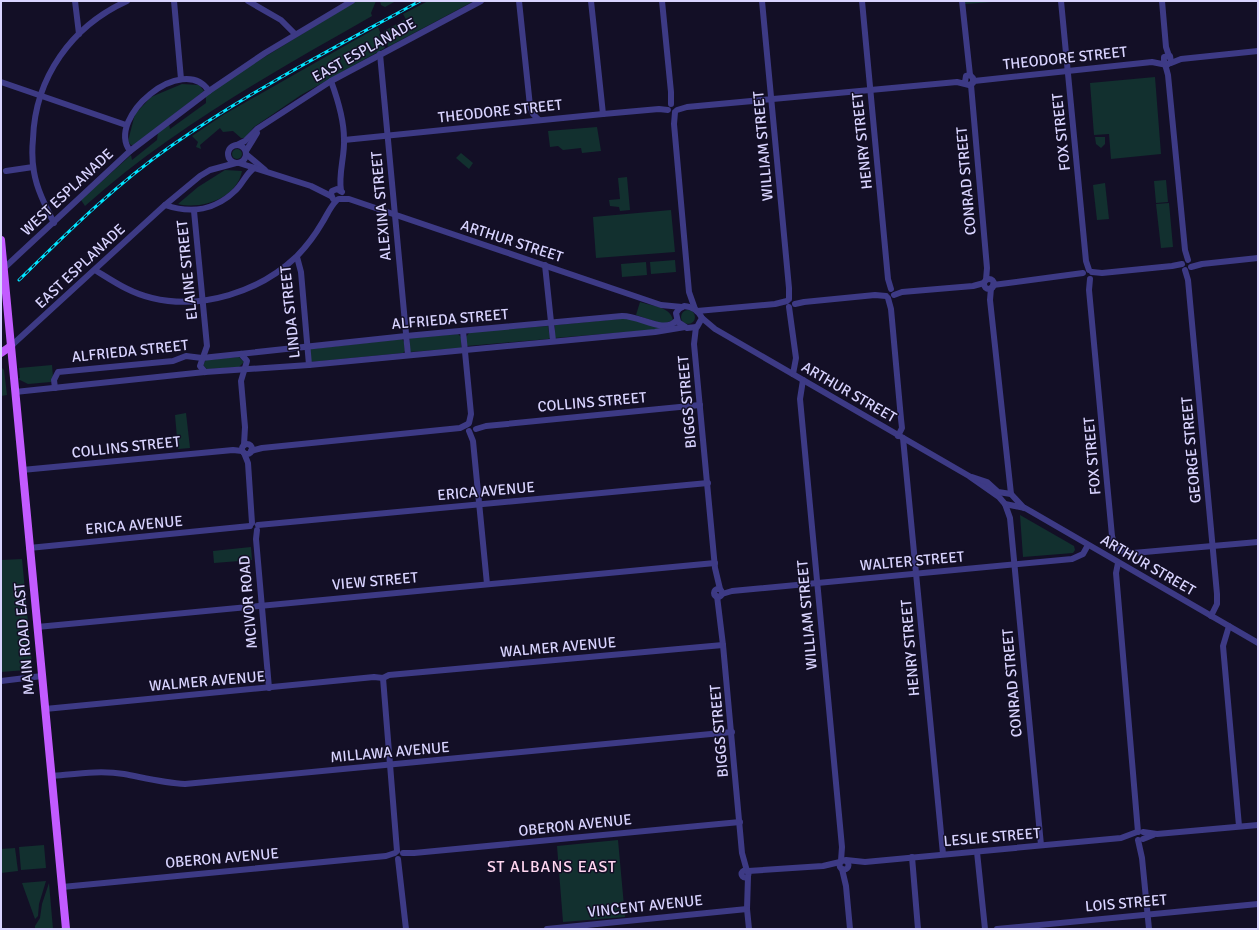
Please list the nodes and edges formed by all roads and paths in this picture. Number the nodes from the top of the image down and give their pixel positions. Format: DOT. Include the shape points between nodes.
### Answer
graph roads {
  1 [pos="75,1"];
  2 [pos="127,1"];
  3 [pos="174,1"];
  4 [pos="248,1"];
  5 [pos="352,1"];
  6 [pos="481,1"];
  7 [pos="519,1"];
  8 [pos="591,1"];
  9 [pos="662,1"];
  10 [pos="762,1"];
  11 [pos="862,1"];
  12 [pos="962,1"];
  13 [pos="1061,1"];
  14 [pos="1162,1"];
  15 [pos="79,34"];
  16 [pos="295,34"];
  17 [pos="1256,52"];
  18 [pos="380,54"];
  19 [pos="1167,60"];
  20 [pos="1068,71"];
  21 [pos="181,79"];
  22 [pos="969,80"];
  23 [pos="1,82"];
  24 [pos="331,82"];
  25 [pos="870,89"];
  26 [pos="209,91"];
  27 [pos="40,94"];
  28 [pos="772,98"];
  29 [pos="530,106"];
  30 [pos="673,108"];
  31 [pos="602,114"];
  32 [pos="539,120"];
  33 [pos="523,121"];
  34 [pos="126,125"];
  35 [pos="262,127"];
  36 [pos="387,135"];
  37 [pos="344,140"];
  38 [pos="237,144"];
  39 [pos="130,150"];
  40 [pos="246,152"];
  41 [pos="228,153"];
  42 [pos="237,163"];
  43 [pos="246,165"];
  44 [pos="220,166"];
  45 [pos="33,167"];
  46 [pos="254,168"];
  47 [pos="6,170"];
  48 [pos="268,172"];
  49 [pos="245,178"];
  50 [pos="311,186"];
  51 [pos="337,191"];
  52 [pos="335,198"];
  53 [pos="355,201"];
  54 [pos="165,205"];
  55 [pos="194,210"];
  56 [pos="394,215"];
  57 [pos="54,222"];
  58 [pos="1,240"];
  59 [pos="297,257"];
  60 [pos="1258,258"];
  61 [pos="545,265"];
  62 [pos="1186,265"];
  63 [pos="2,269"];
  64 [pos="94,270"];
  65 [pos="1087,275"];
  66 [pos="989,284"];
  67 [pos="689,292"];
  68 [pos="889,293"];
  69 [pos="203,300"];
  70 [pos="791,303"];
  71 [pos="661,304"];
  72 [pos="683,306"];
  73 [pos="696,310"];
  74 [pos="713,310"];
  75 [pos="702,317"];
  76 [pos="676,318"];
  77 [pos="551,322"];
  78 [pos="697,327"];
  79 [pos="686,328"];
  80 [pos="715,329"];
  81 [pos="463,331"];
  82 [pos="406,336"];
  83 [pos="553,341"];
  84 [pos="694,344"];
  85 [pos="12,346"];
  86 [pos="207,346"];
  87 [pos="307,346"];
  88 [pos="464,350"];
  89 [pos="1,353"];
  90 [pos="242,354"];
  91 [pos="221,355"];
  92 [pos="408,355"];
  93 [pos="202,358"];
  94 [pos="309,365"];
  95 [pos="244,368"];
  96 [pos="227,370"];
  97 [pos="205,372"];
  98 [pos="793,374"];
  99 [pos="803,380"];
  100 [pos="241,381"];
  101 [pos="55,388"];
  102 [pos="15,392"];
  103 [pos="700,405"];
  104 [pos="472,427"];
  105 [pos="901,437"];
  106 [pos="247,449"];
  107 [pos="22,470"];
  108 [pos="969,476"];
  109 [pos="708,484"];
  110 [pos="1008,495"];
  111 [pos="1004,503"];
  112 [pos="480,505"];
  113 [pos="1012,505"];
  114 [pos="1025,508"];
  115 [pos="1010,518"];
  116 [pos="254,527"];
  117 [pos="1258,542"];
  118 [pos="1088,546"];
  119 [pos="1213,546"];
  120 [pos="29,548"];
  121 [pos="715,563"];
  122 [pos="1118,563"];
  123 [pos="1014,565"];
  124 [pos="916,574"];
  125 [pos="817,583"];
  126 [pos="487,584"];
  127 [pos="719,592"];
  128 [pos="262,605"];
  129 [pos="1212,616"];
  130 [pos="37,626"];
  131 [pos="1229,626"];
  132 [pos="1258,643"];
  133 [pos="723,645"];
  134 [pos="42,676"];
  135 [pos="383,679"];
  136 [pos="1,681"];
  137 [pos="270,688"];
  138 [pos="45,709"];
  139 [pos="732,732"];
  140 [pos="390,765"];
  141 [pos="51,776"];
  142 [pos="740,822"];
  143 [pos="1258,825"];
  144 [pos="1239,826"];
  145 [pos="1140,836"];
  146 [pos="1041,845"];
  147 [pos="977,852"];
  148 [pos="943,854"];
  149 [pos="399,855"];
  150 [pos="912,857"];
  151 [pos="843,864"];
  152 [pos="746,874"];
  153 [pos="62,887"];
  154 [pos="1258,904"];
  155 [pos="747,909"];
  156 [pos="1148,914"];
  157 [pos="66,929"];
  158 [pos="407,929"];
  159 [pos="547,929"];
  160 [pos="749,929"];
  161 [pos="850,929"];
  162 [pos="918,929"];
  163 [pos="985,929"];
  164 [pos="996,929"];
  165 [pos="1149,929"];
  1 -- 15 [label="street"];
  2 -- 15 [label="street" via="105,12"];
  3 -- 21 [label="street"];
  4 -- 16 [label="street" via="281,20"];
  5 -- 16 [label="street, WEST ESPLANADE"];
  6 -- 18 [label="street, EAST ESPLANADE"];
  7 -- 29 [label="street"];
  8 -- 31 [label="street"];
  9 -- 30 [label="street"];
  10 -- 28 [label="street, WILLIAM STREET"];
  11 -- 25 [label="street, HENRY STREET"];
  12 -- 22 [label="street, CONRAD STREET"];
  13 -- 20 [label="street, FOX STREET"];
  14 -- 19 [label="street, GEORGE STREET"];
  15 -- 27 [label="street" via="54,64"];
  16 -- 26 [label="street, WEST ESPLANADE"];
  17 -- 19 [label="street, THEODORE STREET"];
  18 -- 24 [label="street, EAST ESPLANADE"];
  18 -- 36 [label="street, ALEXINA STREET"];
  19 -- 20 [label="street, THEODORE STREET"];
  19 -- 62 [label="street, GEORGE STREET"];
  20 -- 22 [label="street, THEODORE STREET"];
  20 -- 65 [label="street, FOX STREET"];
  21 -- 26 [label="street" via="198,80"];
  21 -- 34 [label="street" via="160,87 149,96 134,111"];
  22 -- 25 [label="street, THEODORE STREET"];
  22 -- 66 [label="street, CONRAD STREET"];
  23 -- 27 [label="street"];
  24 -- 35 [label="street, EAST ESPLANADE"];
  24 -- 37 [label="street" via="341,115"];
  25 -- 28 [label="street, THEODORE STREET"];
  25 -- 68 [label="street, HENRY STREET"];
  26 -- 39 [label="street, WEST ESPLANADE"];
  27 -- 34 [label="street"];
  27 -- 45 [label="street" via="33,120"];
  28 -- 30 [label="street, THEODORE STREET"];
  28 -- 70 [label="street, WILLIAM STREET"];
  29 -- 32 [label="street"];
  29 -- 33 [label="street" via="528,116"];
  30 -- 31 [label="street, THEODORE STREET"];
  30 -- 67 [label="street"];
  31 -- 32 [label="street, THEODORE STREET"];
  32 -- 33 [label="street, THEODORE STREET"];
  33 -- 36 [label="street, THEODORE STREET"];
  34 -- 39 [label="street, WEST ESPLANADE" via="124,139"];
  35 -- 38 [label="street, EAST ESPLANADE"];
  35 -- 40 [label="street, EAST ESPLANADE"];
  36 -- 37 [label="street, THEODORE STREET"];
  36 -- 56 [label="street, ALEXINA STREET"];
  37 -- 51 [label="street"];
  38 -- 40 [label="street"];
  38 -- 41 [label="street" via="232,146"];
  39 -- 57 [label="street, WEST ESPLANADE"];
  40 -- 42 [label="street" via="243,160"];
  40 -- 48 [label="street"];
  41 -- 42 [label="street" via="231,160"];
  41 -- 44 [label="street"];
  42 -- 43 [label="street"];
  42 -- 44 [label="street, EAST ESPLANADE"];
  43 -- 46 [label="street"];
  43 -- 49 [label="street"];
  44 -- 54 [label="street, EAST ESPLANADE" via="200,176"];
  45 -- 47 [label="street"];
  45 -- 57 [label="street" via="42,200"];
  46 -- 48 [label="street"];
  46 -- 49 [label="street"];
  48 -- 50 [label="street"];
  49 -- 55 [label="street" via="238,188 222,201"];
  50 -- 51 [label="street"];
  50 -- 52 [label="street"];
  51 -- 52 [label="street" via="331,192"];
  51 -- 52 [label="street" via="342,196"];
  51 -- 53 [label="street"];
  52 -- 53 [label="street"];
  52 -- 59 [label="street" via="313,238"];
  53 -- 56 [label="street, ARTHUR STREET"];
  54 -- 55 [label="street"];
  54 -- 64 [label="street, EAST ESPLANADE"];
  55 -- 69 [label="street, ELAINE STREET"];
  56 -- 61 [label="street, ARTHUR STREET"];
  56 -- 82 [label="street, ALEXINA STREET"];
  57 -- 63 [label="street, WEST ESPLANADE"];
  58 -- 63 [label="main road, MAIN ROAD EAST"];
  59 -- 69 [label="street" via="260,283 237,293"];
  59 -- 87 [label="street, LINDA STREET" via="301,272"];
  60 -- 62 [label="street"];
  61 -- 71 [label="street, ARTHUR STREET"];
  61 -- 77 [label="street"];
  62 -- 65 [label="street"];
  62 -- 119 [label="street, GEORGE STREET"];
  63 -- 85 [label="main road, MAIN ROAD EAST"];
  64 -- 69 [label="street" via="124,289 151,298 178,302"];
  64 -- 85 [label="street, EAST ESPLANADE"];
  65 -- 66 [label="street"];
  65 -- 119 [label="street, FOX STREET" via="1112,536 1117,548 1126,553 1133,553"];
  66 -- 68 [label="street"];
  66 -- 110 [label="street, CONRAD STREET"];
  67 -- 72 [label="street"];
  67 -- 73 [label="street"];
  68 -- 70 [label="street"];
  68 -- 105 [label="street, HENRY STREET" via="902,424"];
  69 -- 86 [label="street, ELAINE STREET"];
  70 -- 74 [label="street"];
  70 -- 98 [label="street, WILLIAM STREET" via="796,358"];
  71 -- 72 [label="street, ARTHUR STREET"];
  71 -- 76 [label="street, ARTHUR STREET"];
  72 -- 73 [label="street"];
  72 -- 76 [label="street" via="677,311"];
  73 -- 74 [label="street"];
  73 -- 75 [label="street"];
  74 -- 75 [label="street"];
  75 -- 78 [label="street"];
  75 -- 80 [label="street, ARTHUR STREET"];
  76 -- 77 [label="street, ALFRIEDA STREET" via="673,324 663,325 629,316"];
  76 -- 79 [label="street"];
  77 -- 81 [label="street, ALFRIEDA STREET"];
  77 -- 83 [label="street"];
  78 -- 79 [label="street"];
  78 -- 80 [label="street, ARTHUR STREET"];
  78 -- 84 [label="street, BIGGS STREET"];
  79 -- 83 [label="street, ALFRIEDA STREET"];
  79 -- 84 [label="street, BIGGS STREET"];
  80 -- 98 [label="street, ARTHUR STREET"];
  81 -- 82 [label="street, ALFRIEDA STREET"];
  81 -- 88 [label="street"];
  82 -- 87 [label="street, ALFRIEDA STREET"];
  82 -- 92 [label="street, ALEXINA STREET"];
  83 -- 88 [label="street, ALFRIEDA STREET"];
  84 -- 103 [label="street, BIGGS STREET"];
  85 -- 89 [label="main road"];
  85 -- 102 [label="main road, MAIN ROAD EAST"];
  86 -- 91 [label="street, ALFRIEDA STREET" via="211,351"];
  86 -- 93 [label="street, ELAINE STREET"];
  87 -- 90 [label="street, ALFRIEDA STREET"];
  87 -- 94 [label="street, LINDA STREET"];
  88 -- 92 [label="street, ALFRIEDA STREET"];
  88 -- 104 [label="street"];
  90 -- 91 [label="street, ALFRIEDA STREET"];
  90 -- 95 [label="street, MCIVOR ROAD" via="247,361"];
  91 -- 93 [label="street, ALFRIEDA STREET"];
  92 -- 94 [label="street, ALFRIEDA STREET"];
  93 -- 97 [label="street" via="200,366"];
  93 -- 101 [label="street, ALFRIEDA STREET" via="186,356 173,361 58,372 54,380"];
  94 -- 95 [label="street, ALFRIEDA STREET"];
  95 -- 96 [label="street, ALFRIEDA STREET"];
  95 -- 100 [label="street, MCIVOR ROAD"];
  96 -- 97 [label="street, ALFRIEDA STREET"];
  96 -- 100 [label="street" via="236,374"];
  97 -- 101 [label="street, ALFRIEDA STREET"];
  98 -- 99 [label="street, ARTHUR STREET"];
  99 -- 105 [label="street, ARTHUR STREET"];
  99 -- 125 [label="street, WILLIAM STREET" via="800,399"];
  100 -- 106 [label="street, MCIVOR ROAD"];
  101 -- 102 [label="street, ALFRIEDA STREET"];
  102 -- 107 [label="main road, MAIN ROAD EAST"];
  103 -- 104 [label="street, COLLINS STREET"];
  103 -- 109 [label="street, BIGGS STREET"];
  104 -- 106 [label="street, COLLINS STREET"];
  104 -- 112 [label="street"];
  105 -- 108 [label="street, ARTHUR STREET"];
  105 -- 124 [label="street, HENRY STREET"];
  106 -- 107 [label="street, COLLINS STREET"];
  106 -- 116 [label="street, MCIVOR ROAD"];
  107 -- 120 [label="main road, MAIN ROAD EAST"];
  108 -- 110 [label="street, ARTHUR STREET" via="987,482 996,491"];
  108 -- 111 [label="street, ARTHUR STREET"];
  109 -- 112 [label="street, ERICA AVENUE"];
  109 -- 121 [label="street, BIGGS STREET"];
  110 -- 111 [label="street"];
  110 -- 113 [label="street, CONRAD STREET"];
  110 -- 114 [label="street, ARTHUR STREET"];
  111 -- 113 [label="street, ARTHUR STREET"];
  111 -- 115 [label="street, CONRAD STREET"];
  112 -- 116 [label="street, ERICA AVENUE"];
  112 -- 126 [label="street"];
  113 -- 114 [label="street, ARTHUR STREET"];
  113 -- 115 [label="street, CONRAD STREET"];
  114 -- 118 [label="street, ARTHUR STREET"];
  115 -- 123 [label="street, CONRAD STREET"];
  116 -- 120 [label="street, ERICA AVENUE"];
  116 -- 128 [label="street, MCIVOR ROAD"];
  117 -- 119 [label="street"];
  118 -- 122 [label="street, ARTHUR STREET"];
  118 -- 123 [label="street, WALTER STREET" via="1083,554 1075,558"];
  119 -- 129 [label="street, GEORGE STREET" via="1218,599"];
  120 -- 130 [label="main road, MAIN ROAD EAST"];
  121 -- 126 [label="street, VIEW STREET"];
  121 -- 127 [label="street, BIGGS STREET"];
  122 -- 129 [label="street, ARTHUR STREET"];
  122 -- 145 [label="street" via="1116,573"];
  123 -- 124 [label="street, WALTER STREET"];
  123 -- 146 [label="street, CONRAD STREET"];
  124 -- 125 [label="street, WALTER STREET"];
  124 -- 148 [label="street, HENRY STREET"];
  125 -- 127 [label="street, WALTER STREET"];
  125 -- 151 [label="street, WILLIAM STREET"];
  126 -- 128 [label="street, VIEW STREET"];
  127 -- 133 [label="street, BIGGS STREET"];
  128 -- 130 [label="street, VIEW STREET"];
  128 -- 137 [label="street, MCIVOR ROAD"];
  129 -- 131 [label="street, ARTHUR STREET"];
  130 -- 134 [label="main road, MAIN ROAD EAST"];
  131 -- 132 [label="street, ARTHUR STREET"];
  131 -- 144 [label="street" via="1223,646"];
  133 -- 135 [label="street, WALMER AVENUE" via="389,675"];
  133 -- 139 [label="street, BIGGS STREET"];
  134 -- 136 [label="street"];
  134 -- 138 [label="main road, MAIN ROAD EAST"];
  135 -- 137 [label="street, WALMER AVENUE"];
  135 -- 140 [label="street"];
  137 -- 138 [label="street, WALMER AVENUE"];
  138 -- 141 [label="main road, MAIN ROAD EAST"];
  139 -- 140 [label="street, MILLAWA AVENUE"];
  139 -- 142 [label="street, BIGGS STREET"];
  140 -- 141 [label="street, MILLAWA AVENUE" via="185,784 167,784 124,774"];
  140 -- 149 [label="street"];
  141 -- 153 [label="main road, MAIN ROAD EAST"];
  142 -- 149 [label="street, OBERON AVENUE"];
  142 -- 152 [label="street, BIGGS STREET"];
  143 -- 144 [label="street, LESLIE STREET"];
  144 -- 145 [label="street, LESLIE STREET"];
  145 -- 146 [label="street, LESLIE STREET"];
  145 -- 156 [label="street"];
  146 -- 147 [label="street, LESLIE STREET"];
  147 -- 148 [label="street, LESLIE STREET"];
  147 -- 163 [label="street"];
  148 -- 150 [label="street, LESLIE STREET"];
  149 -- 153 [label="street, OBERON AVENUE"];
  149 -- 158 [label="street"];
  150 -- 151 [label="street, LESLIE STREET"];
  150 -- 162 [label="street"];
  151 -- 152 [label="street, LESLIE STREET"];
  151 -- 161 [label="street, WILLIAM STREET"];
  152 -- 155 [label="street, BIGGS STREET"];
  153 -- 157 [label="main road, MAIN ROAD EAST"];
  154 -- 156 [label="street, LOIS STREET"];
  155 -- 159 [label="street, VINCENT AVENUE"];
  155 -- 160 [label="street, BIGGS STREET"];
  156 -- 164 [label="street, LOIS STREET"];
  156 -- 165 [label="street"];
}
